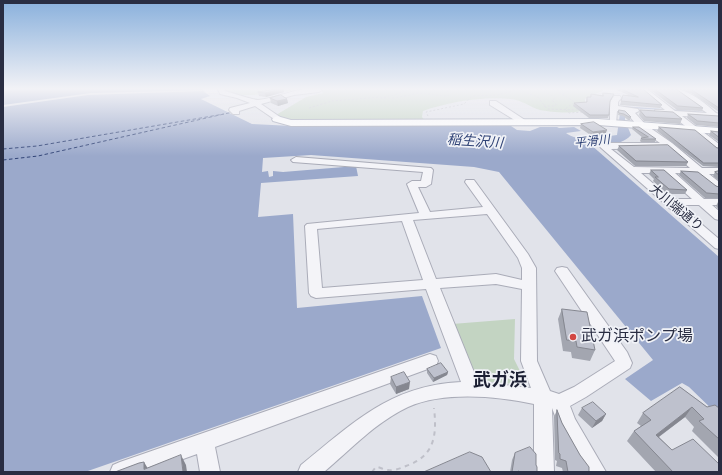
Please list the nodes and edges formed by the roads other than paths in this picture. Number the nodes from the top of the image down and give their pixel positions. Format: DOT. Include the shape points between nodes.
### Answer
graph roads {
  1 [pos="266,111"];
  2 [pos="506,111"];
  3 [pos="621,111"];
  4 [pos="625,111"];
  5 [pos="669,111"];
  6 [pos="671,111"];
  7 [pos="716,116"];
  8 [pos="277,119"];
  9 [pos="521,120"];
  10 [pos="614,123"];
  11 [pos="641,125"];
  12 [pos="693,130"];
  13 [pos="719,130"];
  14 [pos="669,145"];
  15 [pos="719,148"];
  16 [pos="296,160"];
  17 [pos="632,170"];
  18 [pos="665,170"];
  19 [pos="700,170"];
  20 [pos="719,171"];
  21 [pos="470,182"];
  22 [pos="719,187"];
  23 [pos="669,202"];
  24 [pos="702,202"];
  25 [pos="719,202"];
  26 [pos="490,210"];
  27 [pos="426,216"];
  28 [pos="719,217"];
  29 [pos="406,218"];
  30 [pos="716,239"];
  31 [pos="562,271"];
  32 [pos="432,284"];
  33 [pos="529,286"];
  34 [pos="430,361"];
  35 [pos="472,390"];
  36 [pos="552,400"];
  37 [pos="205,442"];
  38 [pos="120,472"];
  39 [pos="210,472"];
  40 [pos="308,472"];
  41 [pos="544,472"];
  42 [pos="596,472"];
  1 -- 8 [label="street"];
  2 -- 9 [label="street"];
  3 -- 10 [label="street"];
  4 -- 11 [label="street"];
  5 -- 12 [label="street"];
  6 -- 7 [label="street"];
  8 -- 9 [label="main road" via="290,123"];
  9 -- 10 [label="main road"];
  10 -- 11 [label="main road"];
  11 -- 12 [label="main road"];
  11 -- 14 [label="street"];
  12 -- 13 [label="main road"];
  12 -- 15 [label="street"];
  14 -- 17 [label="street, 大川端通り" via="603,146"];
  14 -- 19 [label="street"];
  16 -- 27 [label="street" via="428,170 426,184 412,184"];
  17 -- 18 [label="street"];
  17 -- 23 [label="street, 大川端通り"];
  18 -- 19 [label="street"];
  18 -- 24 [label="street"];
  19 -- 20 [label="street"];
  19 -- 22 [label="street"];
  21 -- 26 [label="street"];
  23 -- 24 [label="street"];
  23 -- 30 [label="street, 大川端通り"];
  24 -- 25 [label="street"];
  24 -- 28 [label="street"];
  26 -- 27 [label="street"];
  26 -- 33 [label="street" via="528,263"];
  27 -- 29 [label="street"];
  29 -- 32 [label="street"];
  29 -- 32 [label="street" via="311,226 316,293"];
  31 -- 36 [label="street" via="624,364 580,392"];
  32 -- 33 [label="street" via="496,278"];
  32 -- 35 [label="street"];
  33 -- 36 [label="street" via="529,361"];
  34 -- 37 [label="street"];
  35 -- 36 [label="street"];
  35 -- 40 [label="street" via="443,391 402,402 377,416"];
  36 -- 41 [label="street"];
  36 -- 42 [label="street"];
  37 -- 38 [label="street"];
  37 -- 39 [label="street"];
}
